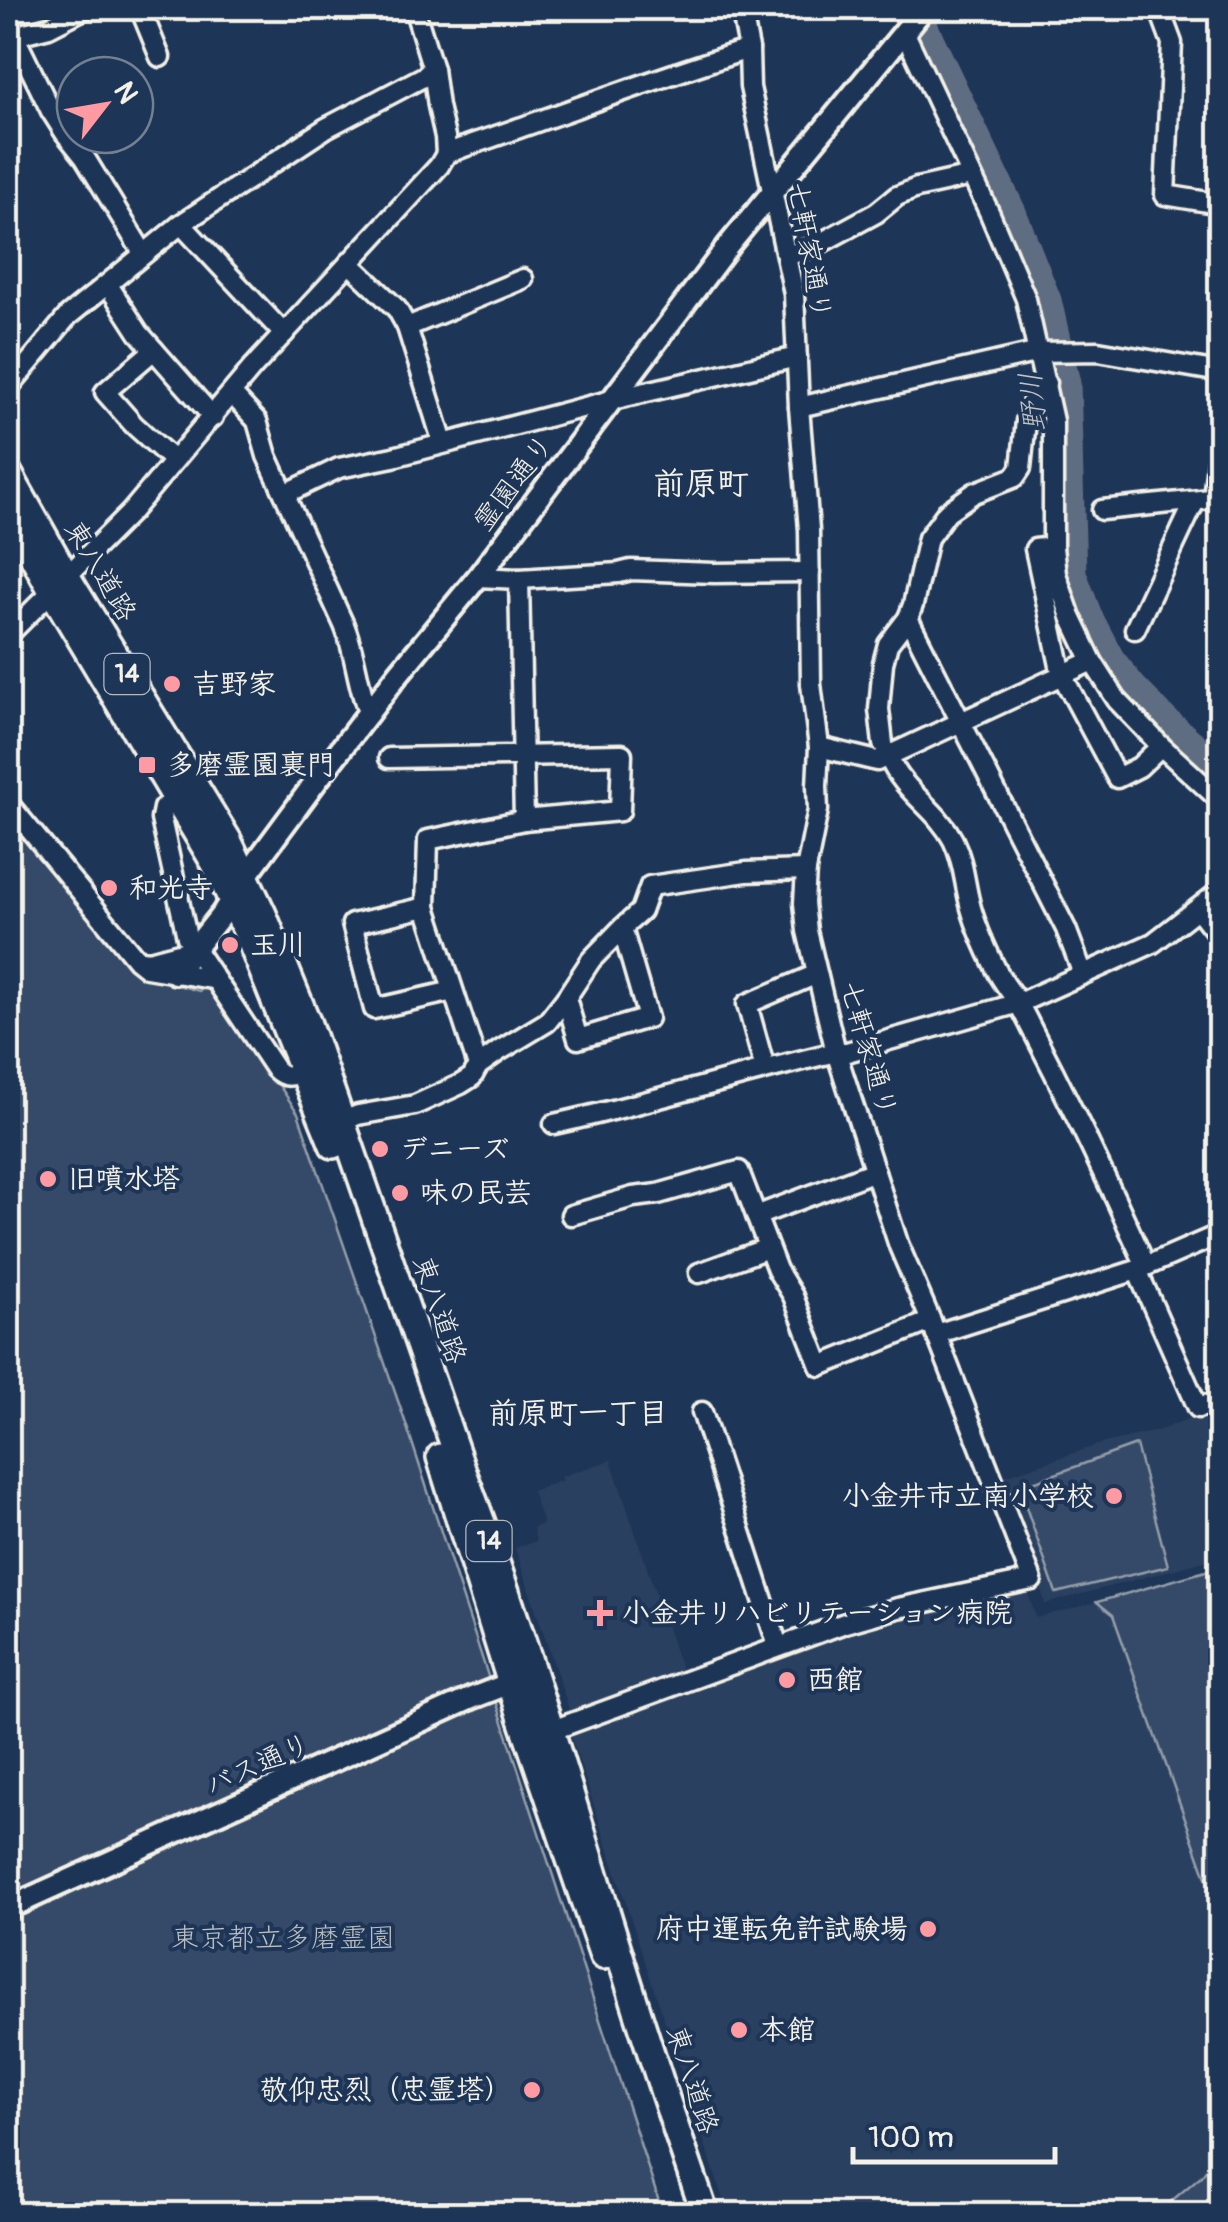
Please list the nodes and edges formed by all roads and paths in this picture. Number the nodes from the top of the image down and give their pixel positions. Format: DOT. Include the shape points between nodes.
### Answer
graph roads {
  1 [pos="140,8"];
  2 [pos="414,8"];
  3 [pos="740,8"];
  4 [pos="924,8"];
  5 [pos="1159,8"];
  6 [pos="78,9"];
  7 [pos="10,30"];
  8 [pos="904,30"];
  9 [pos="749,48"];
  10 [pos="160,57"];
  11 [pos="434,69"];
  12 [pos="446,154"];
  13 [pos="971,176"];
  14 [pos="772,193"];
  15 [pos="1220,204"];
  16 [pos="180,224"];
  17 [pos="143,254"];
  18 [pos="788,256"];
  19 [pos="349,263"];
  20 [pos="523,279"];
  21 [pos="108,284"];
  22 [pos="407,327"];
  23 [pos="284,334"];
  24 [pos="154,350"];
  25 [pos="1039,352"];
  26 [pos="798,357"];
  27 [pos="1220,372"];
  28 [pos="1046,383"];
  29 [pos="8,388"];
  30 [pos="232,394"];
  31 [pos="612,400"];
  32 [pos="799,408"];
  33 [pos="212,417"];
  34 [pos="1220,436"];
  35 [pos="443,443"];
  36 [pos="173,460"];
  37 [pos="8,472"];
  38 [pos="285,494"];
  39 [pos="1209,499"];
  40 [pos="8,510"];
  41 [pos="1102,510"];
  42 [pos="1052,548"];
  43 [pos="810,572"];
  44 [pos="478,577"];
  45 [pos="520,579"];
  46 [pos="59,584"];
  47 [pos="908,618"];
  48 [pos="11,624"];
  49 [pos="1135,629"];
  50 [pos="1092,661"];
  51 [pos="1062,675"];
  52 [pos="369,714"];
  53 [pos="961,723"];
  54 [pos="1161,746"];
  55 [pos="819,747"];
  56 [pos="886,750"];
  57 [pos="523,755"];
  58 [pos="389,758"];
  59 [pos="177,800"];
  60 [pos="1220,800"];
  61 [pos="8,802"];
  62 [pos="524,820"];
  63 [pos="806,870"];
  64 [pos="246,876"];
  65 [pos="1220,891"];
  66 [pos="232,899"];
  67 [pos="426,907"];
  68 [pos="1198,909"];
  69 [pos="622,928"];
  70 [pos="1220,937"];
  71 [pos="194,949"];
  72 [pos="137,960"];
  73 [pos="175,973"];
  74 [pos="818,974"];
  75 [pos="1083,974"];
  76 [pos="213,979"];
  77 [pos="453,991"];
  78 [pos="566,998"];
  79 [pos="1019,1003"];
  80 [pos="836,1052"];
  81 [pos="478,1066"];
  82 [pos="766,1069"];
  83 [pos="304,1071"];
  84 [pos="342,1121"];
  85 [pos="554,1124"];
  86 [pos="875,1171"];
  87 [pos="571,1216"];
  88 [pos="756,1216"];
  89 [pos="1220,1234"];
  90 [pos="768,1248"];
  91 [pos="1142,1268"];
  92 [pos="699,1273"];
  93 [pos="934,1328"];
  94 [pos="1220,1400"];
  95 [pos="702,1412"];
  96 [pos="778,1646"];
  97 [pos="521,1679"];
  98 [pos="549,1726"];
  99 [pos="560,1834"];
  100 [pos="8,1908"];
  101 [pos="687,2214"];
  102 [pos="704,2214"];
  1 -- 10 [label="street"];
  2 -- 11 [label="street"];
  3 -- 9 [label="street, 七軒家通り"];
  4 -- 8 [label="street, 霊園通り"];
  5 -- 15 [label="street" via="1172,42 1165,195"];
  6 -- 7 [label="street" via="49,27"];
  7 -- 17 [label="street" via="65,133"];
  8 -- 13 [label="street"];
  8 -- 14 [label="street, 霊園通り"];
  9 -- 12 [label="street"];
  9 -- 14 [label="street, 七軒家通り" via="750,87"];
  11 -- 12 [label="street"];
  11 -- 16 [label="street" via="326,128"];
  12 -- 19 [label="street"];
  13 -- 18 [label="street" via="896,196 876,213"];
  13 -- 25 [label="street" via="1014,266"];
  14 -- 18 [label="street, 七軒家通り"];
  14 -- 31 [label="street, 霊園通り"];
  16 -- 17 [label="street"];
  16 -- 23 [label="street"];
  17 -- 21 [label="street"];
  18 -- 26 [label="street, 七軒家通り"];
  19 -- 22 [label="street"];
  19 -- 23 [label="street"];
  20 -- 22 [label="street"];
  21 -- 24 [label="street"];
  21 -- 29 [label="street" via="68,316"];
  22 -- 35 [label="street"];
  23 -- 30 [label="street"];
  24 -- 33 [label="street"];
  24 -- 36 [label="street" via="105,392"];
  25 -- 27 [label="street" via="1094,351"];
  25 -- 28 [label="street"];
  25 -- 32 [label="street"];
  26 -- 31 [label="street"];
  26 -- 32 [label="street, 七軒家通り"];
  28 -- 42 [label="street" via="1053,422"];
  28 -- 47 [label="street" via="1026,421 1022,468 948,512 928,538"];
  30 -- 33 [label="street"];
  30 -- 38 [label="street" via="258,422"];
  31 -- 35 [label="street"];
  31 -- 44 [label="street, 霊園通り"];
  32 -- 43 [label="street, 七軒家通り"];
  33 -- 36 [label="street"];
  34 -- 39 [label="street"];
  35 -- 38 [label="street" via="339,468"];
  36 -- 46 [label="street"];
  37 -- 46 [label="main road, 東八道路 / 14"];
  38 -- 52 [label="street" via="352,642"];
  39 -- 41 [label="street"];
  39 -- 49 [label="street"];
  40 -- 46 [label="main road, 東八道路 / 14"];
  42 -- 50 [label="street" via="1061,589"];
  42 -- 51 [label="street" via="1036,549"];
  43 -- 45 [label="street" via="631,570"];
  43 -- 55 [label="street, 七軒家通り"];
  44 -- 45 [label="street"];
  44 -- 52 [label="street, 霊園通り"];
  45 -- 57 [label="street"];
  46 -- 48 [label="street"];
  46 -- 59 [label="main road, 東八道路 / 14"];
  46 -- 64 [label="main road, 東八道路 / 14" via="192,780"];
  47 -- 53 [label="street"];
  47 -- 56 [label="street" via="883,663 879,709"];
  50 -- 51 [label="street"];
  50 -- 54 [label="street" via="1117,700"];
  51 -- 53 [label="street"];
  51 -- 54 [label="street" via="1116,778"];
  52 -- 64 [label="street, 霊園通り"];
  53 -- 56 [label="street"];
  53 -- 75 [label="street"];
  54 -- 60 [label="street"];
  55 -- 56 [label="street" via="878,761"];
  55 -- 63 [label="street, 七軒家通り" via="818,810"];
  56 -- 79 [label="street" via="903,783 943,822 956,846 969,902 998,974"];
  57 -- 58 [label="street"];
  57 -- 62 [label="street"];
  57 -- 62 [label="street" via="622,754 620,811"];
  59 -- 66 [label="main road, 東八道路 / 14"];
  59 -- 71 [label="street" via="163,808 161,819"];
  61 -- 72 [label="street"];
  62 -- 67 [label="street" via="428,840"];
  63 -- 69 [label="street" via="650,886 640,911"];
  63 -- 74 [label="street, 七軒家通り" via="807,932"];
  64 -- 66 [label="street, 霊園通り"];
  64 -- 84 [label="main road, 東八道路 / 14"];
  65 -- 68 [label="street"];
  66 -- 71 [label="street, 霊園通り"];
  66 -- 83 [label="main road, 東八道路 / 14"];
  67 -- 77 [label="street"];
  67 -- 77 [label="street" via="352,924 374,1010"];
  68 -- 70 [label="street"];
  68 -- 75 [label="street" via="1153,943"];
  69 -- 78 [label="street"];
  69 -- 78 [label="street" via="648,1018 578,1039"];
  71 -- 72 [label="street"];
  71 -- 73 [label="street, 霊園通り"];
  71 -- 76 [label="street"];
  72 -- 73 [label="street"];
  73 -- 76 [label="street"];
  74 -- 80 [label="street, 七軒家通り"];
  74 -- 82 [label="street" via="747,1004"];
  75 -- 79 [label="street"];
  76 -- 83 [label="street" via="275,1070 288,1077"];
  77 -- 81 [label="street"];
  78 -- 81 [label="street" via="547,1022"];
  79 -- 80 [label="street"];
  79 -- 91 [label="street" via="1104,1172"];
  80 -- 82 [label="street"];
  80 -- 86 [label="street, 七軒家通り"];
  81 -- 84 [label="street" via="472,1077 426,1101"];
  82 -- 85 [label="street"];
  83 -- 97 [label="main road, 東八道路 / 14"];
  84 -- 97 [label="main road, 東八道路 / 14" via="487,1536"];
  86 -- 88 [label="street"];
  86 -- 93 [label="street, 七軒家通り"];
  87 -- 88 [label="street" via="739,1170"];
  88 -- 90 [label="street"];
  89 -- 91 [label="street"];
  90 -- 92 [label="street"];
  90 -- 93 [label="street" via="820,1366"];
  91 -- 93 [label="street"];
  91 -- 94 [label="street" via="1198,1408"];
  93 -- 96 [label="street, 七軒家通り" via="1032,1580 898,1608"];
  95 -- 96 [label="street"];
  96 -- 98 [label="street, 七軒家通り"];
  97 -- 98 [label="main road, 東八道路 / 14"];
  97 -- 99 [label="main road, 東八道路 / 14"];
  97 -- 100 [label="street, バス通り"];
  98 -- 99 [label="main road" via="539,1726 537,1733"];
  98 -- 102 [label="main road, 東八道路 / 14"];
  99 -- 101 [label="main road, 東八道路 / 14"];
}
